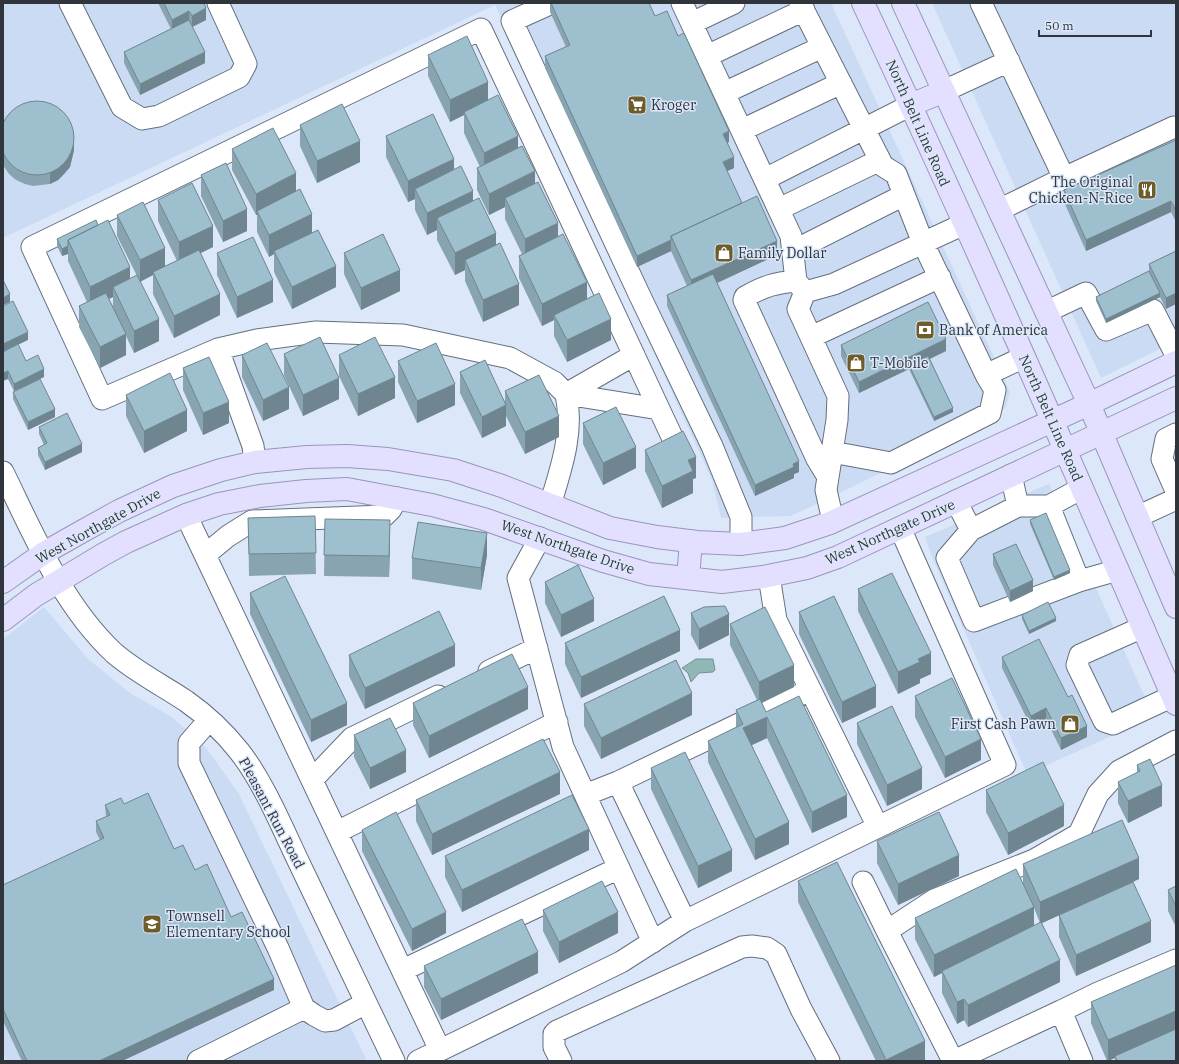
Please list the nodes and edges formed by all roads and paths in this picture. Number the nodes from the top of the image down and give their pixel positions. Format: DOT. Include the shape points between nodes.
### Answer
graph roads {
  1 [pos="70,3"];
  2 [pos="218,3"];
  3 [pos="552,3"];
  4 [pos="682,3"];
  5 [pos="734,3"];
  6 [pos="863,3"];
  7 [pos="903,3"];
  8 [pos="981,3"];
  9 [pos="802,7"];
  10 [pos="692,23"];
  11 [pos="822,47"];
  12 [pos="707,56"];
  13 [pos="1008,61"];
  14 [pos="841,83"];
  15 [pos="944,91"];
  16 [pos="724,93"];
  17 [pos="911,105"];
  18 [pos="1176,128"];
  19 [pos="863,129"];
  20 [pos="742,130"];
  21 [pos="880,160"];
  22 [pos="1064,178"];
  23 [pos="765,179"];
  24 [pos="904,195"];
  25 [pos="778,209"];
  26 [pos="999,210"];
  27 [pos="964,224"];
  28 [pos="923,243"];
  29 [pos="793,251"];
  30 [pos="940,277"];
  31 [pos="801,287"];
  32 [pos="1046,312"];
  33 [pos="811,337"];
  34 [pos="218,350"];
  35 [pos="634,355"];
  36 [pos="1176,355"];
  37 [pos="1024,357"];
  38 [pos="1176,362"];
  39 [pos="986,374"];
  40 [pos="566,394"];
  41 [pos="1176,398"];
  42 [pos="1089,404"];
  43 [pos="659,409"];
  44 [pos="1053,420"];
  45 [pos="1101,433"];
  46 [pos="1176,434"];
  47 [pos="674,441"];
  48 [pos="1066,450"];
  49 [pos="832,452"];
  50 [pos="255,462"];
  51 [pos="3,472"];
  52 [pos="1011,475"];
  53 [pos="828,477"];
  54 [pos="1082,488"];
  55 [pos="1176,491"];
  56 [pos="260,496"];
  57 [pos="397,498"];
  58 [pos="1176,499"];
  59 [pos="956,502"];
  60 [pos="550,505"];
  61 [pos="1018,506"];
  62 [pos="1049,506"];
  63 [pos="186,515"];
  64 [pos="1137,517"];
  65 [pos="252,521"];
  66 [pos="833,521"];
  67 [pos="900,528"];
  68 [pos="971,530"];
  69 [pos="540,538"];
  70 [pos="691,541"];
  71 [pos="741,544"];
  72 [pos="44,553"];
  73 [pos="847,553"];
  74 [pos="205,556"];
  75 [pos="1118,570"];
  76 [pos="770,576"];
  77 [pos="688,578"];
  78 [pos="59,581"];
  79 [pos="1079,581"];
  80 [pos="3,582"];
  81 [pos="1176,607"];
  82 [pos="3,620"];
  83 [pos="1143,627"];
  84 [pos="537,648"];
  85 [pos="473,679"];
  86 [pos="451,690"];
  87 [pos="810,690"];
  88 [pos="1174,700"];
  89 [pos="209,720"];
  90 [pos="557,722"];
  91 [pos="1176,741"];
  92 [pos="312,780"];
  93 [pos="618,782"];
  94 [pos="585,795"];
  95 [pos="878,827"];
  96 [pos="337,832"];
  97 [pos="619,868"];
  98 [pos="863,882"];
  99 [pos="685,922"];
  100 [pos="887,931"];
  101 [pos="653,942"];
  102 [pos="1176,960"];
  103 [pos="403,970"];
  104 [pos="366,1003"];
  105 [pos="304,1008"];
  106 [pos="1061,1012"];
  107 [pos="440,1050"];
  108 [pos="198,1061"];
  109 [pos="394,1061"];
  110 [pos="418,1061"];
  111 [pos="561,1061"];
  112 [pos="828,1061"];
  113 [pos="954,1061"];
  114 [pos="1082,1061"];
  1 -- 2 [label="street" via="122,107 142,119 159,116 239,77 246,64"];
  3 -- 71 [label="street" via="512,21 712,446 741,517"];
  4 -- 10 [label="street"];
  5 -- 10 [label="street"];
  6 -- 17 [label="main road, North Belt Line Road"];
  7 -- 15 [label="main road"];
  8 -- 13 [label="street"];
  9 -- 11 [label="street"];
  9 -- 12 [label="street"];
  10 -- 12 [label="street"];
  11 -- 14 [label="street"];
  11 -- 16 [label="street"];
  12 -- 16 [label="street"];
  13 -- 15 [label="street"];
  13 -- 22 [label="street"];
  14 -- 19 [label="street"];
  14 -- 20 [label="street"];
  15 -- 17 [label="main road"];
  15 -- 26 [label="main road"];
  16 -- 20 [label="street"];
  17 -- 19 [label="street"];
  17 -- 27 [label="main road, North Belt Line Road"];
  18 -- 22 [label="street"];
  19 -- 21 [label="street"];
  19 -- 23 [label="street"];
  20 -- 23 [label="street"];
  21 -- 24 [label="street" via="883,166 896,174"];
  21 -- 25 [label="street"];
  22 -- 26 [label="street"];
  23 -- 25 [label="street"];
  24 -- 28 [label="street"];
  24 -- 29 [label="street"];
  25 -- 29 [label="street" via="791,236"];
  26 -- 32 [label="main road"];
  27 -- 28 [label="street"];
  27 -- 37 [label="main road, North Belt Line Road"];
  28 -- 30 [label="street"];
  28 -- 31 [label="street" via="834,284"];
  29 -- 31 [label="street"];
  30 -- 33 [label="street"];
  30 -- 39 [label="street"];
  31 -- 33 [label="street" via="798,309"];
  31 -- 53 [label="street" via="776,283 757,290 744,300 817,459"];
  32 -- 36 [label="street" via="1086,293 1106,330 1153,310"];
  32 -- 42 [label="main road"];
  33 -- 49 [label="street" via="838,396"];
  34 -- 35 [label="street" via="102,399 32,248 481,28"];
  34 -- 40 [label="street" via="257,340 316,332 403,335 510,358 554,382"];
  34 -- 50 [label="street" via="253,446"];
  35 -- 40 [label="street"];
  35 -- 43 [label="street"];
  37 -- 39 [label="street"];
  37 -- 44 [label="main road, North Belt Line Road"];
  38 -- 42 [label="main road, West Northgate Drive"];
  39 -- 49 [label="street" via="995,390 990,413 891,463"];
  40 -- 43 [label="street"];
  40 -- 60 [label="street" via="569,406 566,451"];
  41 -- 45 [label="main road, West Northgate Drive"];
  42 -- 44 [label="main road, West Northgate Drive"];
  42 -- 45 [label="main road"];
  43 -- 47 [label="street"];
  44 -- 48 [label="main road, North Belt Line Road"];
  44 -- 66 [label="main road, West Northgate Drive"];
  45 -- 48 [label="main road, West Northgate Drive"];
  45 -- 64 [label="main road"];
  46 -- 55 [label="street" via="1166,439 1162,459"];
  48 -- 52 [label="main road, West Northgate Drive"];
  48 -- 54 [label="main road, North Belt Line Road"];
  49 -- 53 [label="street"];
  50 -- 56 [label="main road"];
  50 -- 60 [label="main road, West Northgate Drive" via="347,456 388,459 453,470"];
  50 -- 72 [label="main road, West Northgate Drive" via="173,486 119,511"];
  51 -- 72 [label="street, Pleasant Run Road"];
  52 -- 59 [label="main road, West Northgate Drive"];
  52 -- 61 [label="street"];
  53 -- 66 [label="street" via="826,490"];
  54 -- 62 [label="street"];
  54 -- 75 [label="main road, North Belt Line Road"];
  56 -- 57 [label="main road, West Northgate Drive" via="347,489"];
  56 -- 63 [label="main road, West Northgate Drive" via="219,504"];
  56 -- 65 [label="street"];
  57 -- 65 [label="street" via="391,510 384,516"];
  57 -- 69 [label="main road, West Northgate Drive" via="484,519"];
  58 -- 64 [label="street"];
  59 -- 67 [label="main road, West Northgate Drive"];
  59 -- 68 [label="street"];
  60 -- 69 [label="main road"];
  60 -- 70 [label="main road, West Northgate Drive" via="610,528"];
  61 -- 62 [label="street"];
  61 -- 68 [label="street"];
  62 -- 79 [label="street"];
  63 -- 74 [label="street"];
  63 -- 78 [label="main road, West Northgate Drive" via="115,548"];
  64 -- 81 [label="main road"];
  65 -- 74 [label="street" via="228,536"];
  66 -- 71 [label="main road, West Northgate Drive" via="785,538"];
  66 -- 73 [label="main road"];
  67 -- 73 [label="main road, West Northgate Drive"];
  67 -- 95 [label="street" via="1006,765"];
  68 -- 79 [label="street" via="948,558 974,621"];
  69 -- 77 [label="main road, West Northgate Drive" via="611,564 649,574"];
  69 -- 84 [label="street" via="518,578"];
  70 -- 71 [label="main road, West Northgate Drive"];
  70 -- 77 [label="main road"];
  72 -- 78 [label="street, Pleasant Run Road"];
  72 -- 80 [label="main road, West Northgate Drive"];
  73 -- 76 [label="main road, West Northgate Drive" via="807,568"];
  74 -- 92 [label="street"];
  75 -- 79 [label="street"];
  75 -- 83 [label="main road, North Belt Line Road"];
  76 -- 77 [label="main road, West Northgate Drive" via="722,582"];
  76 -- 87 [label="street" via="776,620"];
  78 -- 82 [label="main road, West Northgate Drive"];
  78 -- 89 [label="street, Pleasant Run Road" via="76,608 114,653 187,702"];
  83 -- 88 [label="main road, North Belt Line Road"];
  83 -- 88 [label="street" via="1080,655 1077,665 1104,721 1113,724"];
  84 -- 85 [label="street"];
  84 -- 90 [label="street"];
  86 -- 92 [label="street" via="352,738"];
  87 -- 93 [label="street"];
  87 -- 95 [label="street"];
  89 -- 104 [label="street, Pleasant Run Road" via="230,740 254,774"];
  89 -- 105 [label="street" via="189,743 189,763"];
  90 -- 94 [label="street" via="563,747"];
  90 -- 96 [label="street"];
  91 -- 100 [label="street" via="1119,771 1098,794 1079,834 1034,860 934,900"];
  92 -- 96 [label="street"];
  93 -- 94 [label="street"];
  93 -- 99 [label="street"];
  94 -- 97 [label="street"];
  95 -- 99 [label="street"];
  96 -- 103 [label="street"];
  97 -- 101 [label="street"];
  97 -- 103 [label="street"];
  98 -- 100 [label="street"];
  99 -- 101 [label="street"];
  100 -- 113 [label="street"];
  101 -- 107 [label="street" via="621,962"];
  102 -- 106 [label="street" via="1098,993"];
  103 -- 107 [label="street"];
  104 -- 105 [label="street" via="334,1020 324,1021"];
  104 -- 109 [label="street, Pleasant Run Road"];
  105 -- 108 [label="street"];
  106 -- 113 [label="street"];
  106 -- 114 [label="street"];
  107 -- 110 [label="street"];
  111 -- 112 [label="street" via="554,1047 554,1034 558,1031 742,947 752,946 767,948 776,954"];
}
